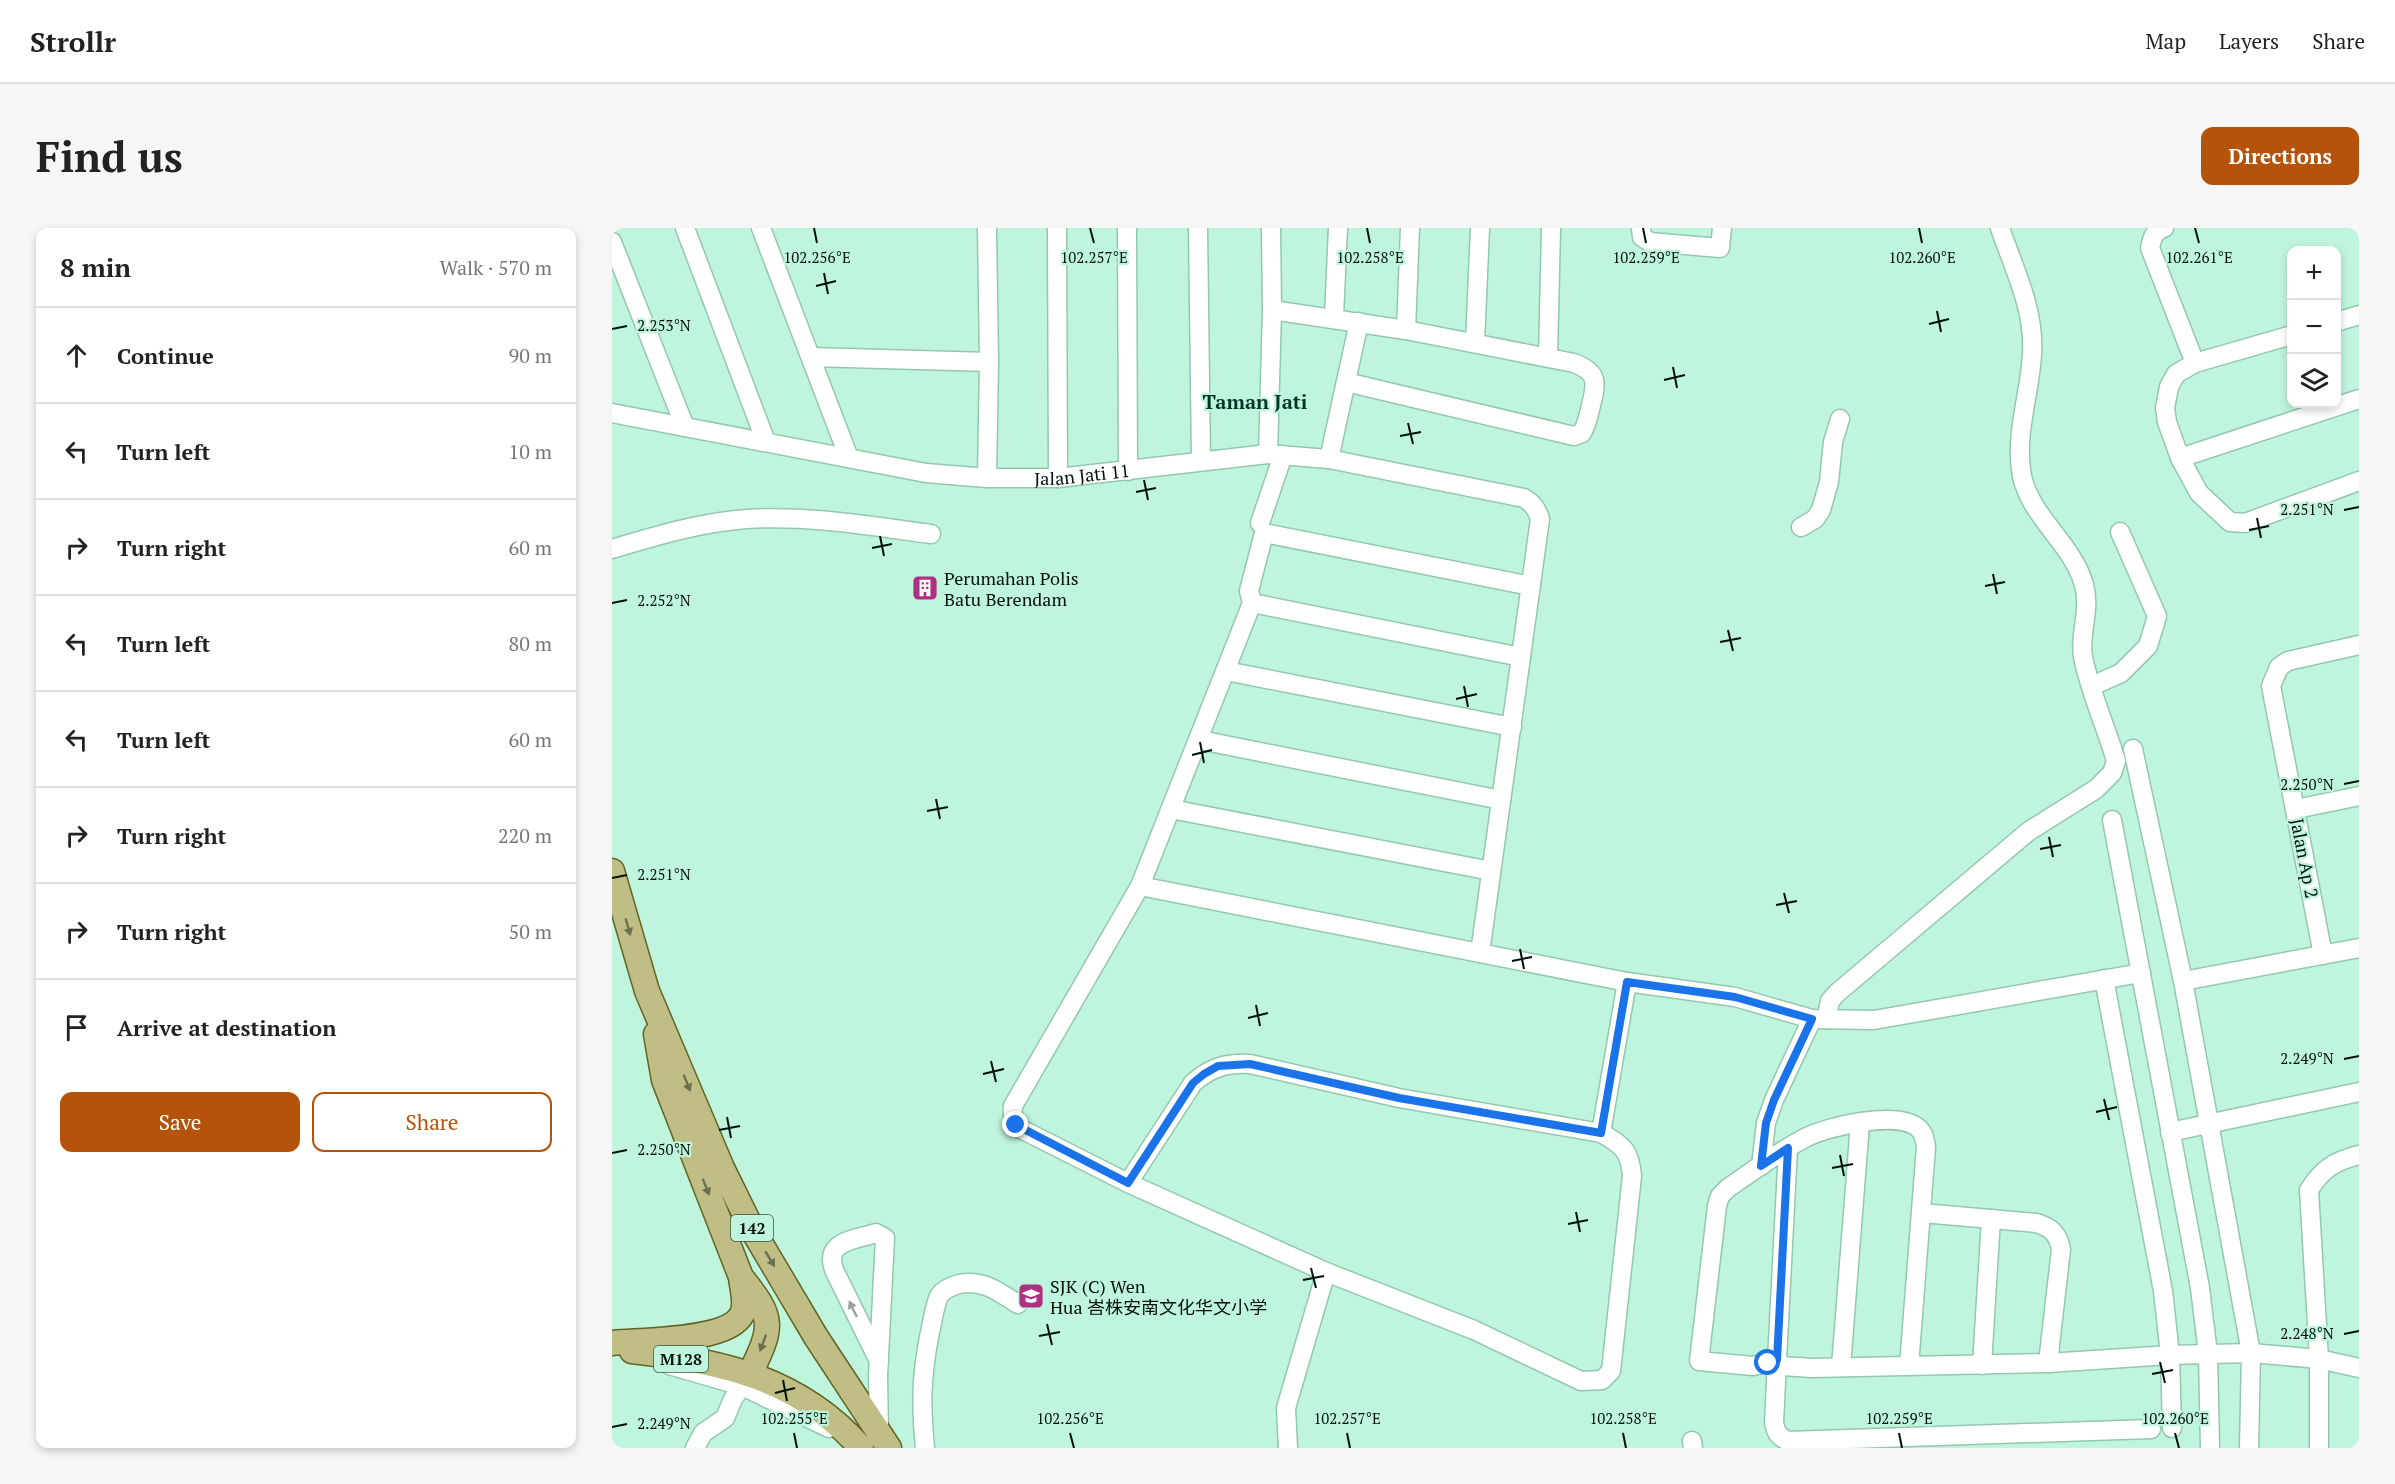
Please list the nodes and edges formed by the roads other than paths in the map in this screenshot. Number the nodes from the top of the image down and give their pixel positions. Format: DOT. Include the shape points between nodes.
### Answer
graph roads {
  1 [pos="686,228"];
  2 [pos="761,228"];
  3 [pos="987,228"];
  4 [pos="1057,228"];
  5 [pos="1127,228"];
  6 [pos="1198,228"];
  7 [pos="1271,228"];
  8 [pos="1338,228"];
  9 [pos="1410,228"];
  10 [pos="1480,228"];
  11 [pos="1551,228"];
  12 [pos="1641,228"];
  13 [pos="1722,228"];
  14 [pos="2000,228"];
  15 [pos="2162,229"];
  16 [pos="612,242"];
  17 [pos="1272,310"];
  18 [pos="2359,315"];
  19 [pos="1334,317"];
  20 [pos="2341,321"];
  21 [pos="1359,322"];
  22 [pos="1406,330"];
  23 [pos="2287,336"];
  24 [pos="1475,343"];
  25 [pos="811,357"];
  26 [pos="1548,357"];
  27 [pos="989,362"];
  28 [pos="2195,363"];
  29 [pos="1346,382"];
  30 [pos="2359,399"];
  31 [pos="612,412"];
  32 [pos="1840,419"];
  33 [pos="685,427"];
  34 [pos="766,442"];
  35 [pos="1276,455"];
  36 [pos="849,458"];
  37 [pos="2180,458"];
  38 [pos="1329,459"];
  39 [pos="1201,460"];
  40 [pos="1128,471"];
  41 [pos="987,478"];
  42 [pos="1058,478"];
  43 [pos="2359,481"];
  44 [pos="1260,523"];
  45 [pos="1801,527"];
  46 [pos="2120,532"];
  47 [pos="931,534"];
  48 [pos="612,549"];
  49 [pos="1531,586"];
  50 [pos="1252,603"];
  51 [pos="2359,645"];
  52 [pos="1521,657"];
  53 [pos="1226,671"];
  54 [pos="2092,686"];
  55 [pos="1512,727"];
  56 [pos="1200,740"];
  57 [pos="2133,749"];
  58 [pos="2359,796"];
  59 [pos="1501,800"];
  60 [pos="1172,809"];
  61 [pos="2296,809"];
  62 [pos="2112,820"];
  63 [pos="612,871"];
  64 [pos="1491,871"];
  65 [pos="1140,886"];
  66 [pos="2359,948"];
  67 [pos="1480,953"];
  68 [pos="2324,955"];
  69 [pos="2140,973"];
  70 [pos="2104,979"];
  71 [pos="2183,981"];
  72 [pos="1627,982"];
  73 [pos="647,991"];
  74 [pos="1819,1019"];
  75 [pos="2359,1092"];
  76 [pos="1860,1123"];
  77 [pos="2210,1124"];
  78 [pos="2170,1132"];
  79 [pos="1601,1133"];
  80 [pos="1788,1148"];
  81 [pos="2359,1155"];
  82 [pos="1761,1166"];
  83 [pos="1128,1183"];
  84 [pos="1922,1213"];
  85 [pos="1991,1219"];
  86 [pos="1326,1272"];
  87 [pos="741,1277"];
  88 [pos="1018,1304"];
  89 [pos="615,1347"];
  90 [pos="2251,1353"];
  91 [pos="2208,1354"];
  92 [pos="2170,1355"];
  93 [pos="2319,1359"];
  94 [pos="1777,1360"];
  95 [pos="879,1361"];
  96 [pos="2048,1363"];
  97 [pos="1982,1365"];
  98 [pos="1841,1366"];
  99 [pos="1909,1366"];
  100 [pos="2359,1368"];
  101 [pos="746,1380"];
  102 [pos="2172,1428"];
  103 [pos="2151,1429"];
  104 [pos="871,1443"];
  105 [pos="695,1448"];
  106 [pos="925,1448"];
  107 [pos="1288,1448"];
  108 [pos="2210,1448"];
  109 [pos="2249,1448"];
  110 [pos="2319,1448"];
  1 -- 34 [label="street"];
  2 -- 25 [label="street"];
  3 -- 27 [label="street"];
  4 -- 42 [label="street"];
  5 -- 40 [label="street"];
  6 -- 39 [label="street"];
  7 -- 17 [label="street"];
  8 -- 19 [label="street"];
  9 -- 22 [label="street"];
  10 -- 24 [label="street"];
  11 -- 26 [label="street"];
  12 -- 13 [label="street" via="1642,237 1650,242 1720,248"];
  14 -- 54 [label="street" via="2025,298 2032,334 2030,383 2019,456 2023,478 2032,500 2076,562 2085,587 2087,611 2081,636"];
  15 -- 28 [label="street" via="2152,238 2150,248"];
  16 -- 33 [label="street"];
  17 -- 19 [label="street"];
  17 -- 35 [label="street"];
  18 -- 20 [label="street"];
  19 -- 21 [label="street"];
  21 -- 22 [label="street"];
  21 -- 29 [label="street"];
  22 -- 24 [label="street"];
  23 -- 28 [label="street"];
  24 -- 26 [label="street"];
  25 -- 27 [label="street"];
  25 -- 36 [label="street"];
  26 -- 29 [label="street" via="1585,367 1593,374 1596,386 1581,433 1565,435"];
  27 -- 41 [label="street"];
  28 -- 37 [label="street" via="2176,374 2165,408"];
  29 -- 38 [label="street"];
  30 -- 37 [label="street"];
  31 -- 33 [label="street, Jalan Jati 11"];
  32 -- 45 [label="street" via="1821,510"];
  33 -- 34 [label="street, Jalan Jati 11"];
  34 -- 36 [label="street, Jalan Jati 11"];
  35 -- 38 [label="street, Jalan Jati 11"];
  35 -- 39 [label="street, Jalan Jati 11"];
  35 -- 44 [label="street"];
  36 -- 41 [label="street, Jalan Jati 11"];
  37 -- 43 [label="street" via="2199,493 2230,522 2245,523"];
  38 -- 49 [label="street, Jalan Jati 11" via="1524,498 1537,510 1540,519"];
  39 -- 40 [label="street, Jalan Jati 11"];
  40 -- 42 [label="street, Jalan Jati 11"];
  41 -- 42 [label="street, Jalan Jati 11"];
  46 -- 54 [label="street" via="2157,616 2148,646 2121,673"];
  47 -- 48 [label="street" via="796,519 746,519"];
  49 -- 50 [label="street" via="1264,533 1249,591"];
  49 -- 52 [label="street"];
  50 -- 52 [label="street"];
  50 -- 53 [label="street"];
  51 -- 61 [label="street, Jalan Ap 2" via="2288,661 2273,676 2271,696"];
  52 -- 55 [label="street"];
  53 -- 55 [label="street"];
  53 -- 56 [label="street"];
  54 -- 74 [label="street" via="2116,761 2112,773 2096,789 2029,831 1837,993"];
  55 -- 59 [label="street"];
  56 -- 59 [label="street"];
  56 -- 60 [label="street"];
  57 -- 71 [label="street"];
  58 -- 61 [label="street"];
  59 -- 64 [label="street"];
  60 -- 64 [label="street"];
  60 -- 65 [label="street"];
  61 -- 68 [label="street, Jalan Ap 2"];
  62 -- 69 [label="street"];
  63 -- 73 [label="main road, 142, one-way"];
  64 -- 67 [label="street"];
  65 -- 67 [label="street"];
  65 -- 83 [label="street" via="1012,1113 1021,1129"];
  66 -- 68 [label="street"];
  67 -- 72 [label="street"];
  68 -- 71 [label="street"];
  69 -- 70 [label="street"];
  69 -- 78 [label="street"];
  70 -- 74 [label="street" via="1874,1020"];
  70 -- 92 [label="street" via="2163,1291"];
  71 -- 77 [label="street"];
  72 -- 74 [label="street" via="1735,997"];
  72 -- 79 [label="street"];
  73 -- 87 [label="main road, one-way" via="664,1080"];
  73 -- 104 [label="main road, 142, one-way" via="712,1146 752,1229 816,1337"];
  74 -- 82 [label="street" via="1774,1100 1766,1123"];
  75 -- 77 [label="street"];
  76 -- 80 [label="street" via="1807,1137"];
  76 -- 84 [label="street" via="1907,1123 1918,1127 1925,1137"];
  76 -- 98 [label="street"];
  77 -- 78 [label="street"];
  77 -- 90 [label="street"];
  78 -- 91 [label="street" via="2200,1288"];
  79 -- 83 [label="street" via="1399,1098 1250,1064 1233,1064 1218,1066 1193,1083"];
  79 -- 86 [label="street" via="1626,1151 1632,1176 1614,1361 1602,1380 1581,1381 1474,1330"];
  80 -- 82 [label="street"];
  80 -- 94 [label="street"];
  81 -- 93 [label="street" via="2320,1172 2309,1190"];
  82 -- 94 [label="street" via="1720,1196 1699,1361 1753,1366"];
  83 -- 86 [label="street"];
  84 -- 85 [label="street"];
  84 -- 99 [label="street"];
  85 -- 96 [label="street" via="2046,1225 2059,1239"];
  85 -- 97 [label="street"];
  86 -- 107 [label="street" via="1286,1408"];
  87 -- 89 [label="main road" via="742,1314 728,1328 713,1334"];
  87 -- 101 [label="main road, one-way" via="763,1306 768,1324"];
  88 -- 106 [label="street" via="995,1289 968,1282 952,1286 940,1295 923,1369 921,1411"];
  89 -- 101 [label="main road, M128" via="726,1366"];
  90 -- 91 [label="street"];
  90 -- 93 [label="street"];
  90 -- 109 [label="street"];
  91 -- 92 [label="street"];
  91 -- 108 [label="street"];
  92 -- 96 [label="street"];
  92 -- 102 [label="street"];
  93 -- 100 [label="street"];
  93 -- 110 [label="street"];
  94 -- 98 [label="street" via="1787,1368"];
  94 -- 103 [label="street" via="1773,1423 1780,1438 1788,1441"];
  95 -- 95 [label="street, one-way" via="835,1272 832,1257 836,1247 843,1243 876,1233 885,1238"];
  95 -- 104 [label="street"];
  96 -- 97 [label="street"];
  97 -- 99 [label="street"];
  98 -- 99 [label="street"];
  101 -- 104 [label="main road" via="766,1379 806,1399 842,1428"];
  101 -- 105 [label="street" via="725,1418 703,1433"];
}
